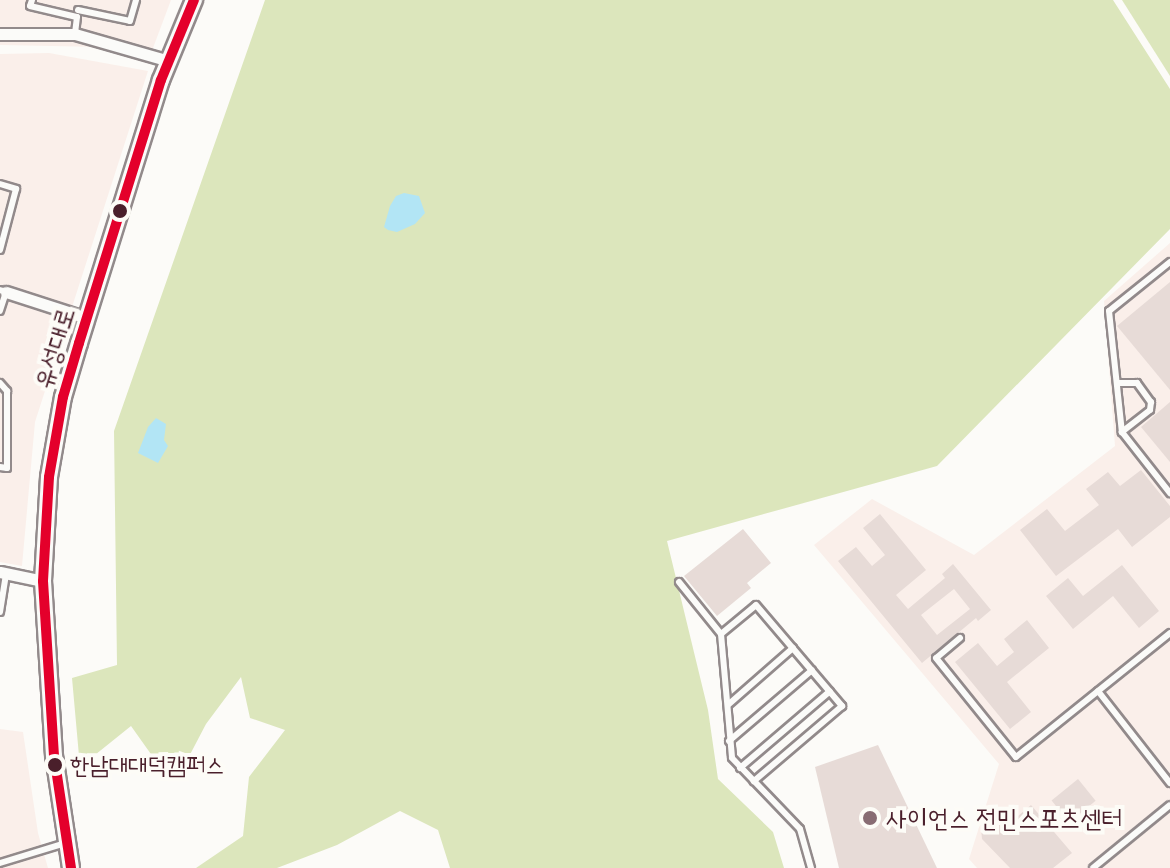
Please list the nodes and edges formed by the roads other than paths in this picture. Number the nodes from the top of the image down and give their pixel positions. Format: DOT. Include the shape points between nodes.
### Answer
graph roads {
  1 [pos="32,0"];
  2 [pos="79,0"];
  3 [pos="136,0"];
  4 [pos="194,0"];
  5 [pos="77,14"];
  6 [pos="0,34"];
  7 [pos="75,34"];
  8 [pos="169,61"];
  9 [pos="0,184"];
  10 [pos="0,250"];
  11 [pos="1170,262"];
  12 [pos="3,291"];
  13 [pos="0,311"];
  14 [pos="87,318"];
  15 [pos="0,383"];
  16 [pos="1117,383"];
  17 [pos="7,397"];
  18 [pos="0,416"];
  19 [pos="1122,432"];
  20 [pos="0,467"];
  21 [pos="1170,493"];
  22 [pos="3,572"];
  23 [pos="43,581"];
  24 [pos="679,582"];
  25 [pos="0,608"];
  26 [pos="1170,633"];
  27 [pos="721,634"];
  28 [pos="960,638"];
  29 [pos="793,648"];
  30 [pos="812,670"];
  31 [pos="830,691"];
  32 [pos="1098,691"];
  33 [pos="729,704"];
  34 [pos="729,741"];
  35 [pos="740,768"];
  36 [pos="754,781"];
  37 [pos="1170,783"];
  38 [pos="1170,805"];
  39 [pos="66,843"];
  40 [pos="0,863"];
  41 [pos="71,868"];
  42 [pos="811,868"];
  43 [pos="1093,868"];
  1 -- 5 [label="lane" via="30,6"];
  2 -- 5 [label="lane"];
  3 -- 5 [label="lane" via="130,21"];
  4 -- 8 [label="main road, 유성대로"];
  5 -- 7 [label="lane"];
  6 -- 7 [label="street"];
  7 -- 8 [label="street"];
  8 -- 14 [label="main road, 유성대로"];
  9 -- 10 [label="lane" via="16,189"];
  11 -- 16 [label="lane" via="1109,311"];
  12 -- 13 [label="lane"];
  12 -- 14 [label="street"];
  14 -- 23 [label="main road, 유성대로" via="63,397 51,464"];
  15 -- 17 [label="lane"];
  16 -- 19 [label="lane"];
  16 -- 19 [label="lane" via="1137,383 1151,402 1150,410"];
  17 -- 18 [label="lane"];
  17 -- 20 [label="lane" via="7,468"];
  19 -- 21 [label="lane"];
  22 -- 23 [label="street"];
  22 -- 25 [label="lane"];
  23 -- 39 [label="main road, 유성대로" via="54,756"];
  24 -- 27 [label="lane"];
  26 -- 32 [label="lane"];
  27 -- 29 [label="lane" via="756,605"];
  27 -- 33 [label="lane"];
  28 -- 32 [label="lane" via="936,658 1016,757"];
  29 -- 30 [label="lane"];
  29 -- 33 [label="lane"];
  30 -- 31 [label="lane"];
  30 -- 34 [label="lane"];
  31 -- 35 [label="lane"];
  31 -- 36 [label="lane" via="842,706"];
  32 -- 37 [label="lane"];
  33 -- 34 [label="lane"];
  34 -- 35 [label="lane"];
  35 -- 36 [label="lane"];
  36 -- 42 [label="lane" via="800,829"];
  38 -- 43 [label="lane"];
  39 -- 40 [label="lane"];
  39 -- 41 [label="main road, 유성대로"];
}
